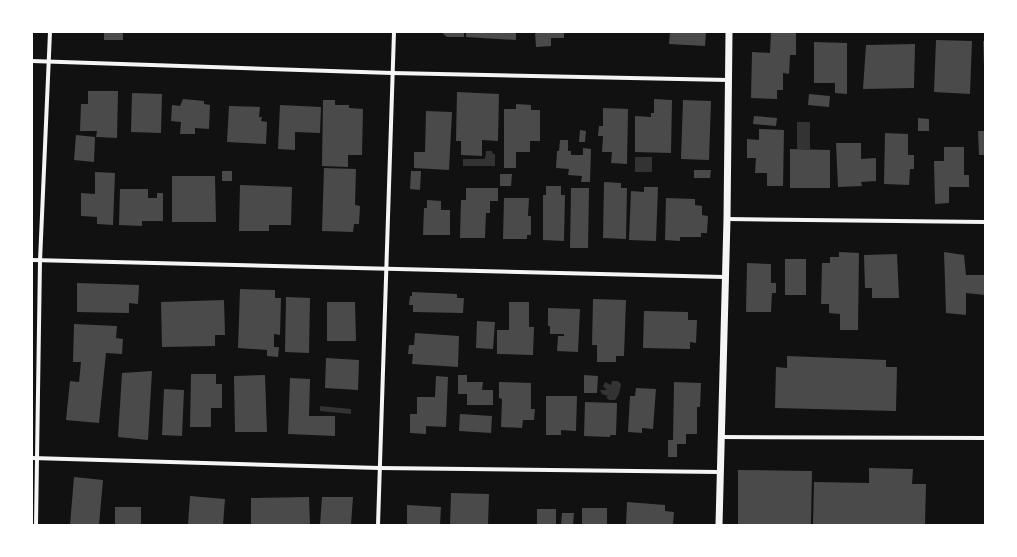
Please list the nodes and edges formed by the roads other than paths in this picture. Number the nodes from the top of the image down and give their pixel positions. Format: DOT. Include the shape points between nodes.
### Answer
graph roads {
  1 [pos="50,32"];
  2 [pos="394,32"];
  3 [pos="729,32"];
  4 [pos="32,61"];
  5 [pos="48,62"];
  6 [pos="392,73"];
  7 [pos="728,80"];
  8 [pos="727,219"];
  9 [pos="985,222"];
  10 [pos="32,260"];
  11 [pos="40,261"];
  12 [pos="385,269"];
  13 [pos="724,277"];
  14 [pos="721,437"];
  15 [pos="985,438"];
  16 [pos="32,458"];
  17 [pos="38,458"];
  18 [pos="380,468"];
  19 [pos="719,472"];
  20 [pos="36,525"];
  21 [pos="378,525"];
  22 [pos="719,525"];
  1 -- 5 [label="street"];
  2 -- 6 [label="street"];
  3 -- 7 [label="street"];
  4 -- 5 [label="street"];
  5 -- 6 [label="street"];
  5 -- 11 [label="street"];
  6 -- 7 [label="street"];
  6 -- 12 [label="street"];
  7 -- 8 [label="street"];
  8 -- 9 [label="street"];
  8 -- 13 [label="street"];
  10 -- 11 [label="street"];
  11 -- 12 [label="street"];
  11 -- 17 [label="street"];
  12 -- 13 [label="street"];
  12 -- 18 [label="street"];
  13 -- 14 [label="street"];
  14 -- 15 [label="street"];
  14 -- 19 [label="street"];
  16 -- 17 [label="street"];
  17 -- 18 [label="street"];
  17 -- 20 [label="street"];
  18 -- 19 [label="street"];
  18 -- 21 [label="street"];
  19 -- 22 [label="street"];
}
